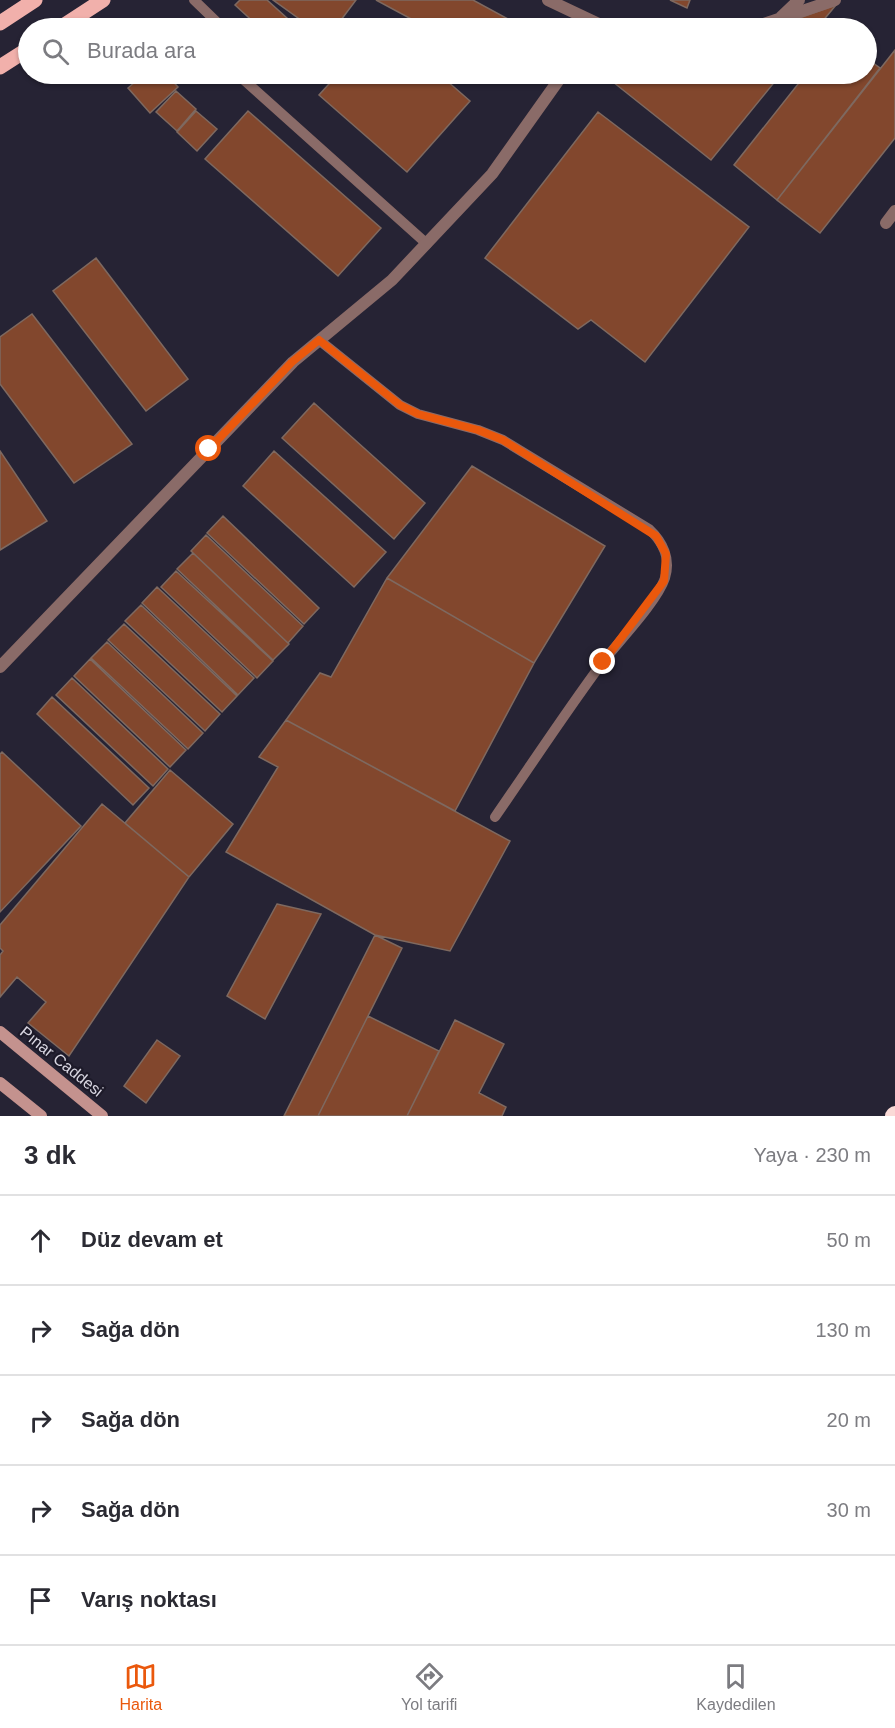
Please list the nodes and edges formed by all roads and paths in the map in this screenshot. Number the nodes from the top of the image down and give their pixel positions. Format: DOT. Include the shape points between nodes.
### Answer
graph roads {
  1 [pos="35,0"];
  2 [pos="103,0"];
  3 [pos="194,0"];
  4 [pos="548,0"];
  5 [pos="799,0"];
  6 [pos="835,0"];
  7 [pos="75,18"];
  8 [pos="213,18"];
  9 [pos="583,18"];
  10 [pos="780,18"];
  11 [pos="784,18"];
  12 [pos="0,23"];
  13 [pos="18,56"];
  14 [pos="0,68"];
  15 [pos="248,84"];
  16 [pos="556,84"];
  17 [pos="895,211"];
  18 [pos="886,223"];
  19 [pos="427,244"];
  20 [pos="319,340"];
  21 [pos="0,667"];
  22 [pos="495,817"];
  23 [pos="0,1032"];
  24 [pos="0,1083"];
  25 [pos="41,1116"];
  26 [pos="102,1116"];
  1 -- 12 [label="main road"];
  2 -- 7 [label="main road"];
  3 -- 8 [label="lane"];
  4 -- 9 [label="street"];
  5 -- 10 [label="street"];
  6 -- 11 [label="street"];
  13 -- 14 [label="main road"];
  15 -- 19 [label="lane"];
  16 -- 19 [label="street" via="492,174"];
  17 -- 18 [label="street"];
  19 -- 20 [label="street" via="392,280"];
  20 -- 21 [label="street" via="292,362"];
  20 -- 22 [label="lane" via="400,405 418,414 478,430 527,453 649,529 666,554 666,572 660,589 603,662"];
  23 -- 26 [label="main road, Pınar Caddesi"];
  24 -- 25 [label="main road"];
}
